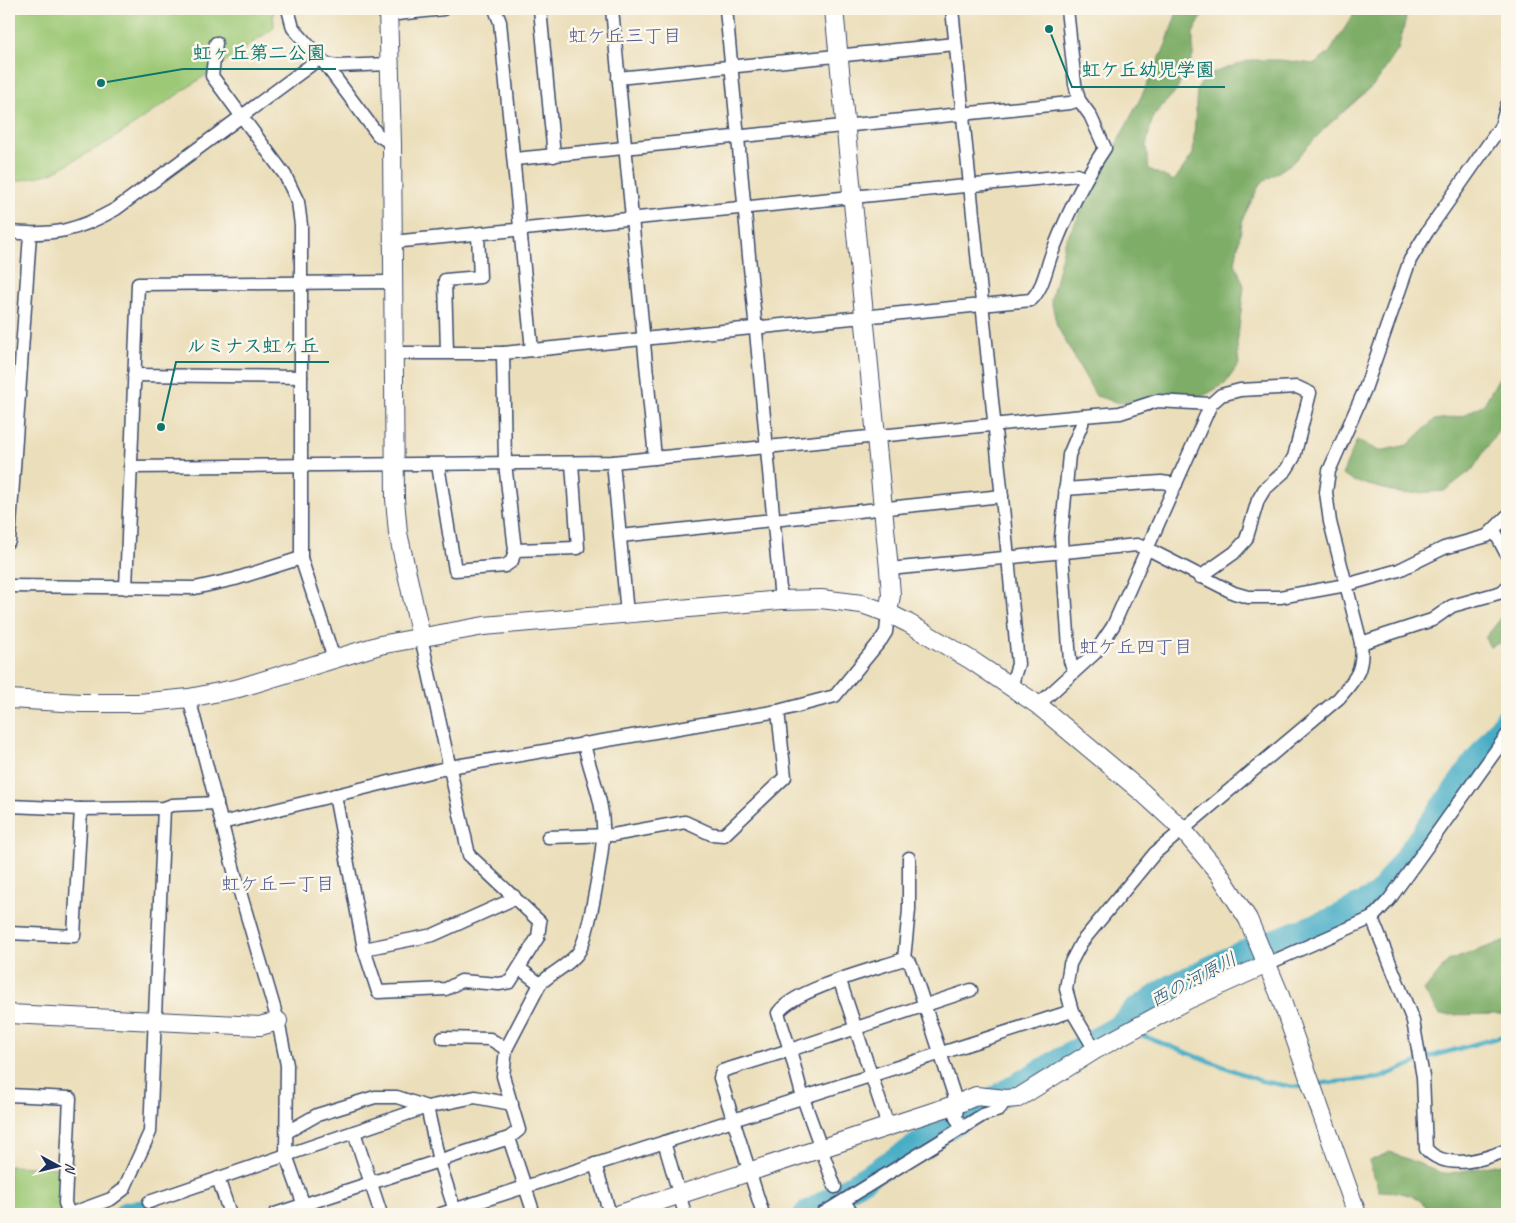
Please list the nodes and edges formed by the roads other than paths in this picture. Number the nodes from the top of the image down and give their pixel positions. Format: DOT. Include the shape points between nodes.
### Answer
graph roads {
  1 [pos="288,9"];
  2 [pos="443,9"];
  3 [pos="495,9"];
  4 [pos="540,9"];
  5 [pos="612,9"];
  6 [pos="726,9"];
  7 [pos="834,9"];
  8 [pos="952,9"];
  9 [pos="1068,9"];
  10 [pos="388,12"];
  11 [pos="216,43"];
  12 [pos="955,44"];
  13 [pos="838,55"];
  14 [pos="322,62"];
  15 [pos="390,64"];
  16 [pos="731,65"];
  17 [pos="618,78"];
  18 [pos="1079,100"];
  19 [pos="1507,105"];
  20 [pos="963,114"];
  21 [pos="242,117"];
  22 [pos="845,127"];
  23 [pos="738,136"];
  24 [pos="392,144"];
  25 [pos="625,148"];
  26 [pos="554,156"];
  27 [pos="514,159"];
  28 [pos="1086,178"];
  29 [pos="971,186"];
  30 [pos="852,198"];
  31 [pos="744,209"];
  32 [pos="632,219"];
  33 [pos="520,231"];
  34 [pos="9,232"];
  35 [pos="30,234"];
  36 [pos="478,235"];
  37 [pos="392,242"];
  38 [pos="301,282"];
  39 [pos="393,282"];
  40 [pos="983,305"];
  41 [pos="865,317"];
  42 [pos="757,327"];
  43 [pos="643,338"];
  44 [pos="532,350"];
  45 [pos="447,352"];
  46 [pos="503,352"];
  47 [pos="394,353"];
  48 [pos="134,375"];
  49 [pos="301,377"];
  50 [pos="1211,404"];
  51 [pos="1083,416"];
  52 [pos="995,424"];
  53 [pos="876,436"];
  54 [pos="12,444"];
  55 [pos="768,448"];
  56 [pos="655,458"];
  57 [pos="505,462"];
  58 [pos="613,462"];
  59 [pos="572,463"];
  60 [pos="396,465"];
  61 [pos="438,465"];
  62 [pos="302,466"];
  63 [pos="130,467"];
  64 [pos="1176,484"];
  65 [pos="1064,489"];
  66 [pos="1002,496"];
  67 [pos="883,508"];
  68 [pos="1507,516"];
  69 [pos="775,521"];
  70 [pos="1494,530"];
  71 [pos="620,536"];
  72 [pos="9,541"];
  73 [pos="1148,548"];
  74 [pos="515,550"];
  75 [pos="1061,551"];
  76 [pos="1507,555"];
  77 [pos="1008,557"];
  78 [pos="301,558"];
  79 [pos="889,569"];
  80 [pos="1200,576"];
  81 [pos="1346,585"];
  82 [pos="9,586"];
  83 [pos="1507,587"];
  84 [pos="126,588"];
  85 [pos="781,600"];
  86 [pos="888,612"];
  87 [pos="627,614"];
  88 [pos="421,637"];
  89 [pos="1361,643"];
  90 [pos="334,659"];
  91 [pos="1074,670"];
  92 [pos="1012,687"];
  93 [pos="189,698"];
  94 [pos="9,699"];
  95 [pos="1038,705"];
  96 [pos="778,711"];
  97 [pos="1507,735"];
  98 [pos="584,743"];
  99 [pos="450,767"];
  100 [pos="334,795"];
  101 [pos="217,803"];
  102 [pos="9,806"];
  103 [pos="164,808"];
  104 [pos="81,809"];
  105 [pos="222,823"];
  106 [pos="1182,829"];
  107 [pos="603,835"];
  108 [pos="548,837"];
  109 [pos="909,858"];
  110 [pos="514,896"];
  111 [pos="1372,918"];
  112 [pos="9,933"];
  113 [pos="364,949"];
  114 [pos="904,959"];
  115 [pos="1267,964"];
  116 [pos="520,968"];
  117 [pos="840,981"];
  118 [pos="540,984"];
  119 [pos="972,990"];
  120 [pos="924,1006"];
  121 [pos="1072,1012"];
  122 [pos="9,1014"];
  123 [pos="156,1021"];
  124 [pos="278,1022"];
  125 [pos="856,1028"];
  126 [pos="443,1038"];
  127 [pos="506,1049"];
  128 [pos="790,1050"];
  129 [pos="1095,1050"];
  130 [pos="940,1052"];
  131 [pos="872,1074"];
  132 [pos="9,1095"];
  133 [pos="803,1098"];
  134 [pos="999,1098"];
  135 [pos="512,1104"];
  136 [pos="427,1108"];
  137 [pos="959,1118"];
  138 [pos="732,1120"];
  139 [pos="888,1126"];
  140 [pos="287,1132"];
  141 [pos="354,1132"];
  142 [pos="509,1138"];
  143 [pos="664,1142"];
  144 [pos="821,1149"];
  145 [pos="1507,1150"];
  146 [pos="286,1155"];
  147 [pos="439,1161"];
  148 [pos="595,1164"];
  149 [pos="750,1171"];
  150 [pos="218,1178"];
  151 [pos="370,1182"];
  152 [pos="525,1187"];
  153 [pos="835,1187"];
  154 [pos="679,1195"];
  155 [pos="844,1201"];
  156 [pos="149,1202"];
  157 [pos="305,1210"];
  158 [pos="455,1212"];
  159 [pos="70,1214"];
  160 [pos="230,1214"];
  161 [pos="275,1214"];
  162 [pos="380,1214"];
  163 [pos="441,1214"];
  164 [pos="534,1214"];
  165 [pos="610,1214"];
  166 [pos="620,1214"];
  167 [pos="686,1214"];
  168 [pos="763,1214"];
  169 [pos="822,1214"];
  170 [pos="852,1214"];
  171 [pos="1358,1214"];
  1 -- 14 [label="street" via="293,28"];
  2 -- 10 [label="street"];
  3 -- 27 [label="street" via="500,22"];
  4 -- 26 [label="street"];
  5 -- 17 [label="street"];
  6 -- 16 [label="street"];
  7 -- 13 [label="street"];
  8 -- 12 [label="street"];
  9 -- 18 [label="street"];
  10 -- 15 [label="street"];
  11 -- 21 [label="street" via="212,76"];
  12 -- 13 [label="street"];
  12 -- 20 [label="street"];
  13 -- 16 [label="street"];
  13 -- 22 [label="street"];
  14 -- 15 [label="street" via="337,66"];
  14 -- 21 [label="street"];
  14 -- 24 [label="street" via="378,135"];
  15 -- 24 [label="street"];
  16 -- 17 [label="street"];
  16 -- 23 [label="street"];
  17 -- 25 [label="street"];
  18 -- 20 [label="street"];
  18 -- 28 [label="street" via="1090,115 1105,148"];
  19 -- 81 [label="street" via="1501,126 1410,260 1365,389 1329,471 1326,492 1330,522"];
  20 -- 22 [label="street"];
  20 -- 29 [label="street"];
  21 -- 35 [label="street" via="116,209 90,224 60,232"];
  21 -- 38 [label="street" via="276,161 298,202"];
  22 -- 23 [label="street"];
  22 -- 30 [label="street"];
  23 -- 25 [label="street"];
  23 -- 31 [label="street"];
  24 -- 37 [label="street"];
  25 -- 26 [label="street"];
  25 -- 32 [label="street"];
  26 -- 27 [label="street"];
  27 -- 33 [label="street"];
  28 -- 29 [label="street" via="1077,175"];
  28 -- 40 [label="street" via="1050,257 1040,292 1031,300 1020,303"];
  29 -- 30 [label="street"];
  29 -- 40 [label="street"];
  30 -- 31 [label="street"];
  30 -- 41 [label="street"];
  31 -- 32 [label="street"];
  31 -- 42 [label="street"];
  32 -- 33 [label="street"];
  32 -- 43 [label="street"];
  33 -- 36 [label="street"];
  33 -- 44 [label="street"];
  34 -- 35 [label="street"];
  35 -- 54 [label="street"];
  36 -- 37 [label="street"];
  36 -- 45 [label="street" via="480,278 445,280"];
  37 -- 39 [label="street"];
  38 -- 39 [label="street"];
  38 -- 48 [label="street" via="138,284"];
  38 -- 49 [label="street"];
  39 -- 47 [label="street"];
  40 -- 41 [label="street"];
  40 -- 52 [label="street"];
  41 -- 42 [label="street"];
  41 -- 53 [label="street"];
  42 -- 43 [label="street"];
  42 -- 55 [label="street"];
  43 -- 44 [label="street"];
  43 -- 56 [label="street"];
  44 -- 46 [label="street"];
  45 -- 46 [label="street"];
  45 -- 47 [label="street"];
  46 -- 57 [label="street"];
  47 -- 60 [label="street"];
  48 -- 49 [label="street"];
  48 -- 63 [label="street"];
  49 -- 62 [label="street"];
  50 -- 51 [label="street" via="1157,401 1120,413"];
  50 -- 64 [label="street"];
  50 -- 80 [label="street" via="1221,395 1240,390 1297,387 1310,393 1294,457 1258,500 1246,540 1234,553"];
  51 -- 52 [label="street"];
  51 -- 65 [label="street" via="1070,454"];
  52 -- 53 [label="street"];
  52 -- 66 [label="street"];
  53 -- 55 [label="street"];
  53 -- 67 [label="street"];
  54 -- 72 [label="street"];
  55 -- 56 [label="street"];
  55 -- 69 [label="street"];
  56 -- 58 [label="street"];
  57 -- 59 [label="street"];
  57 -- 61 [label="street"];
  57 -- 74 [label="street"];
  58 -- 59 [label="street"];
  58 -- 71 [label="street"];
  59 -- 74 [label="street" via="578,548"];
  60 -- 61 [label="street"];
  60 -- 62 [label="street"];
  60 -- 88 [label="street" via="398,533"];
  61 -- 74 [label="street" via="455,570 505,566 512,561"];
  62 -- 63 [label="street"];
  62 -- 78 [label="street"];
  63 -- 84 [label="street"];
  64 -- 65 [label="street" via="1161,482"];
  64 -- 73 [label="street"];
  65 -- 75 [label="street"];
  66 -- 67 [label="street"];
  66 -- 77 [label="street"];
  67 -- 69 [label="street"];
  67 -- 79 [label="street"];
  68 -- 70 [label="street"];
  69 -- 71 [label="street"];
  69 -- 85 [label="street"];
  70 -- 76 [label="street"];
  70 -- 81 [label="street" via="1487,536 1444,548 1398,570"];
  71 -- 87 [label="street"];
  73 -- 75 [label="street" via="1137,545"];
  73 -- 80 [label="street"];
  73 -- 91 [label="street" via="1113,626 1095,653"];
  75 -- 77 [label="street"];
  75 -- 91 [label="street" via="1070,661"];
  77 -- 79 [label="street"];
  77 -- 92 [label="street" via="1018,664"];
  78 -- 84 [label="street" via="195,588"];
  78 -- 90 [label="street"];
  79 -- 86 [label="street" via="891,595"];
  80 -- 81 [label="street" via="1248,597 1280,597"];
  81 -- 89 [label="street"];
  82 -- 84 [label="street"];
  83 -- 89 [label="street" via="1502,592 1452,606 1432,620"];
  85 -- 86 [label="street" via="821,599 862,604"];
  85 -- 87 [label="street"];
  86 -- 92 [label="street"];
  86 -- 96 [label="street" via="886,632 835,696"];
  87 -- 88 [label="street" via="484,626"];
  88 -- 90 [label="street"];
  88 -- 99 [label="street"];
  89 -- 106 [label="street" via="1358,675 1339,698"];
  90 -- 93 [label="street" via="239,688"];
  91 -- 95 [label="street"];
  92 -- 95 [label="street"];
  93 -- 94 [label="street" via="138,703"];
  93 -- 101 [label="street"];
  95 -- 106 [label="street" via="1143,792"];
  96 -- 98 [label="street"];
  96 -- 107 [label="street" via="785,777 724,835 710,834 685,822"];
  97 -- 111 [label="street"];
  98 -- 99 [label="street"];
  98 -- 107 [label="street" via="600,800"];
  99 -- 100 [label="street"];
  99 -- 110 [label="street" via="469,855"];
  100 -- 105 [label="street"];
  100 -- 113 [label="street"];
  101 -- 103 [label="street"];
  101 -- 105 [label="street"];
  102 -- 104 [label="street"];
  103 -- 104 [label="street"];
  103 -- 123 [label="street"];
  104 -- 112 [label="street" via="74,936"];
  105 -- 124 [label="street"];
  106 -- 115 [label="street" via="1218,872 1243,911"];
  106 -- 121 [label="street" via="1155,853 1081,943 1070,964 1066,989"];
  107 -- 108 [label="street"];
  107 -- 118 [label="street" via="585,936 579,951 565,968"];
  109 -- 114 [label="street" via="909,910"];
  110 -- 113 [label="street" via="433,935"];
  110 -- 116 [label="street" via="540,922 538,937"];
  111 -- 115 [label="street"];
  111 -- 145 [label="street" via="1413,1020 1422,1077 1426,1149 1433,1156 1455,1162 1491,1157"];
  113 -- 116 [label="street" via="378,992 446,989 461,981 499,984 510,982"];
  114 -- 117 [label="street"];
  114 -- 120 [label="street" via="911,964"];
  115 -- 129 [label="street" via="1187,1000"];
  115 -- 171 [label="street"];
  116 -- 118 [label="street"];
  117 -- 125 [label="street"];
  117 -- 128 [label="street" via="803,993 783,1006 778,1013"];
  118 -- 127 [label="street"];
  119 -- 120 [label="street"];
  120 -- 125 [label="street"];
  120 -- 130 [label="street"];
  121 -- 129 [label="street"];
  121 -- 130 [label="street"];
  122 -- 123 [label="street"];
  123 -- 124 [label="street" via="260,1026"];
  123 -- 159 [label="street" via="150,1132 131,1177 124,1189 111,1199"];
  124 -- 140 [label="street" via="287,1065"];
  125 -- 128 [label="street"];
  125 -- 131 [label="street"];
  126 -- 127 [label="street" via="490,1039"];
  127 -- 135 [label="street" via="503,1076"];
  128 -- 133 [label="street"];
  128 -- 138 [label="street" via="722,1071 720,1078"];
  129 -- 134 [label="street" via="1018,1098"];
  130 -- 131 [label="street"];
  130 -- 137 [label="street"];
  131 -- 133 [label="street"];
  131 -- 139 [label="street"];
  132 -- 159 [label="street" via="70,1098 65,1203"];
  133 -- 138 [label="street"];
  133 -- 144 [label="street"];
  134 -- 137 [label="street" via="976,1096"];
  134 -- 137 [label="street" via="999,1110"];
  135 -- 136 [label="street" via="475,1097"];
  135 -- 142 [label="street" via="519,1130"];
  136 -- 140 [label="street" via="397,1097 375,1097 317,1115"];
  136 -- 141 [label="street"];
  136 -- 147 [label="street"];
  137 -- 139 [label="street"];
  137 -- 155 [label="street"];
  138 -- 143 [label="street"];
  138 -- 149 [label="street"];
  139 -- 144 [label="street"];
  140 -- 146 [label="street"];
  141 -- 146 [label="street"];
  141 -- 151 [label="street"];
  142 -- 147 [label="street"];
  142 -- 152 [label="street"];
  143 -- 148 [label="street"];
  143 -- 154 [label="street"];
  144 -- 149 [label="street"];
  144 -- 153 [label="street"];
  146 -- 150 [label="street"];
  146 -- 157 [label="street"];
  147 -- 151 [label="street"];
  147 -- 158 [label="street"];
  148 -- 152 [label="street"];
  148 -- 165 [label="street"];
  149 -- 154 [label="street"];
  149 -- 168 [label="street"];
  150 -- 156 [label="street"];
  150 -- 160 [label="street"];
  151 -- 157 [label="street"];
  151 -- 162 [label="street"];
  152 -- 158 [label="street"];
  152 -- 164 [label="street"];
  154 -- 166 [label="street"];
  154 -- 167 [label="street"];
  155 -- 169 [label="street"];
  155 -- 170 [label="street"];
  157 -- 161 [label="street"];
  158 -- 163 [label="street"];
}
